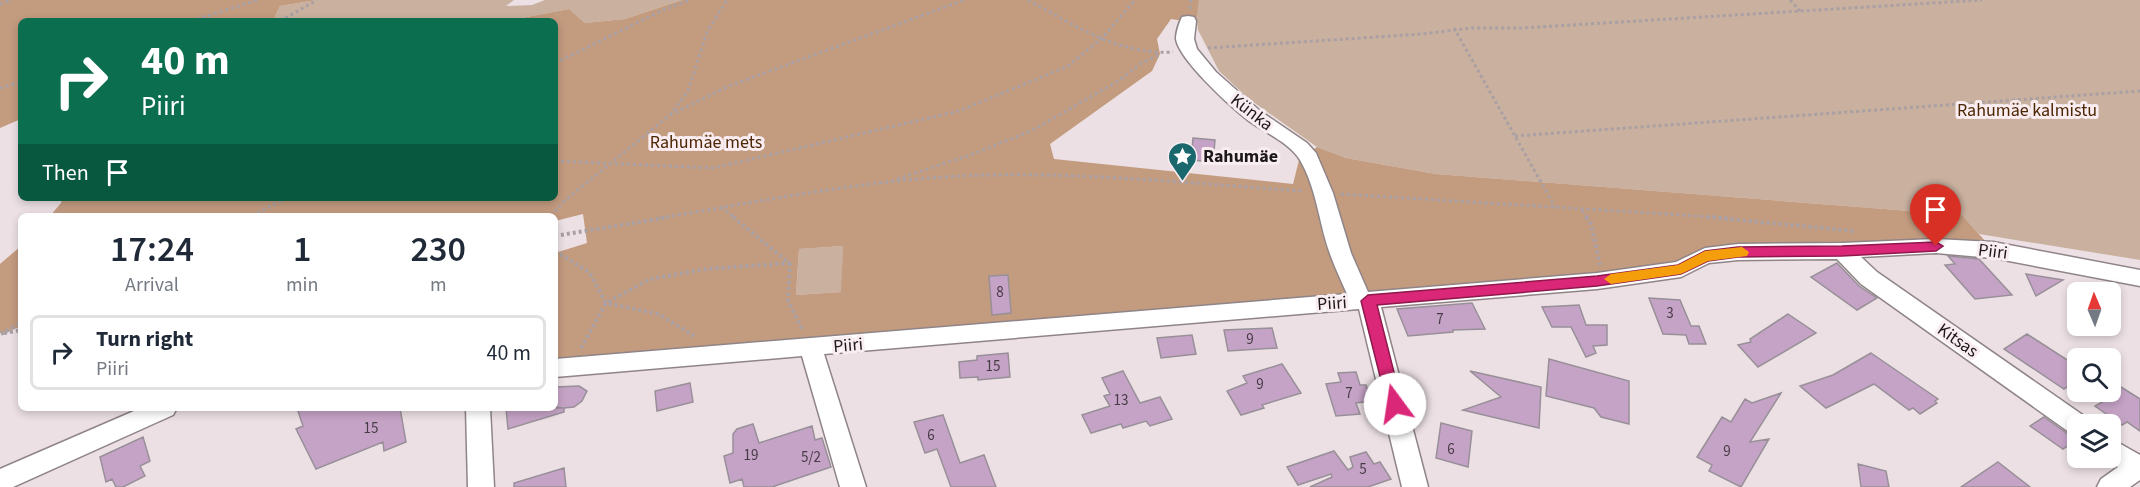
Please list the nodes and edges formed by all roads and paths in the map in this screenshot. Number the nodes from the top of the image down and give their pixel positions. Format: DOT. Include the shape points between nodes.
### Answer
graph roads {
  1 [pos="5,0"];
  2 [pos="12,0"];
  3 [pos="258,0"];
  4 [pos="317,0"];
  5 [pos="690,0"];
  6 [pos="727,0"];
  7 [pos="964,0"];
  8 [pos="1028,0"];
  9 [pos="1135,0"];
  10 [pos="1790,0"];
  11 [pos="1982,0"];
  12 [pos="0,2"];
  13 [pos="1800,11"];
  14 [pos="201,18"];
  15 [pos="285,18"];
  16 [pos="1188,21"];
  17 [pos="1454,28"];
  18 [pos="1102,38"];
  19 [pos="1189,50"];
  20 [pos="1160,54"];
  21 [pos="558,62"];
  22 [pos="18,83"];
  23 [pos="0,88"];
  24 [pos="2140,91"];
  25 [pos="670,115"];
  26 [pos="1515,136"];
  27 [pos="558,161"];
  28 [pos="615,162"];
  29 [pos="888,182"];
  30 [pos="280,201"];
  31 [pos="721,207"];
  32 [pos="1555,208"];
  33 [pos="1582,210"];
  34 [pos="258,213"];
  35 [pos="553,213"];
  36 [pos="1842,251"];
  37 [pos="558,253"];
  38 [pos="790,263"];
  39 [pos="2140,278"];
  40 [pos="1604,280"];
  41 [pos="1365,301"];
  42 [pos="606,303"];
  43 [pos="18,325"];
  44 [pos="18,331"];
  45 [pos="1,334"];
  46 [pos="811,348"];
  47 [pos="725,355"];
  48 [pos="563,368"];
  49 [pos="158,411"];
  50 [pos="478,411"];
  51 [pos="2067,417"];
  52 [pos="2121,455"];
  53 [pos="2139,467"];
  54 [pos="0,481"];
  55 [pos="481,487"];
  56 [pos="853,487"];
  57 [pos="1415,487"];
  58 [pos="2110,487"];
  1 -- 12 [label="path"];
  2 -- 12 [label="path"];
  3 -- 14 [label="path"];
  4 -- 15 [label="path"];
  5 -- 21 [label="path"];
  6 -- 25 [label="path" via="707,32 688,91"];
  7 -- 25 [label="path" via="729,86"];
  8 -- 18 [label="path"];
  9 -- 18 [label="path"];
  10 -- 13 [label="path"];
  11 -- 13 [label="path"];
  13 -- 17 [label="path" via="1522,28"];
  16 -- 19 [label="street" via="1185,39"];
  17 -- 19 [label="path" via="1422,34"];
  17 -- 26 [label="path"];
  18 -- 20 [label="path" via="1126,50"];
  18 -- 28 [label="path" via="1068,66 959,111 713,168"];
  19 -- 20 [label="path"];
  19 -- 41 [label="street, Künka" via="1226,91 1309,158 1340,253"];
  20 -- 29 [label="path" via="1031,131"];
  22 -- 23 [label="path"];
  24 -- 26 [label="path"];
  25 -- 28 [label="path"];
  26 -- 32 [label="path"];
  27 -- 28 [label="path"];
  28 -- 35 [label="path"];
  30 -- 34 [label="path"];
  31 -- 38 [label="path"];
  33 -- 40 [label="path" via="1591,224"];
  36 -- 39 [label="street, Piiri" via="1936,246 1994,250"];
  36 -- 40 [label="street, Piiri" via="1705,256 1681,269"];
  36 -- 51 [label="street, Kitsas" via="1869,278"];
  37 -- 42 [label="path" via="589,272"];
  38 -- 42 [label="path" via="706,269 650,279"];
  38 -- 46 [label="path" via="788,301"];
  40 -- 41 [label="street, Piiri"];
  41 -- 46 [label="street, Piiri"];
  41 -- 57 [label="street, Künka"];
  42 -- 47 [label="path" via="658,314"];
  42 -- 48 [label="path"];
  43 -- 45 [label="path"];
  44 -- 45 [label="path"];
  46 -- 47 [label="street, Piiri"];
  46 -- 56 [label="street"];
  47 -- 48 [label="street, Piiri"];
  49 -- 54 [label="street"];
  50 -- 55 [label="street"];
  52 -- 53 [label="street"];
  53 -- 58 [label="street"];
}
